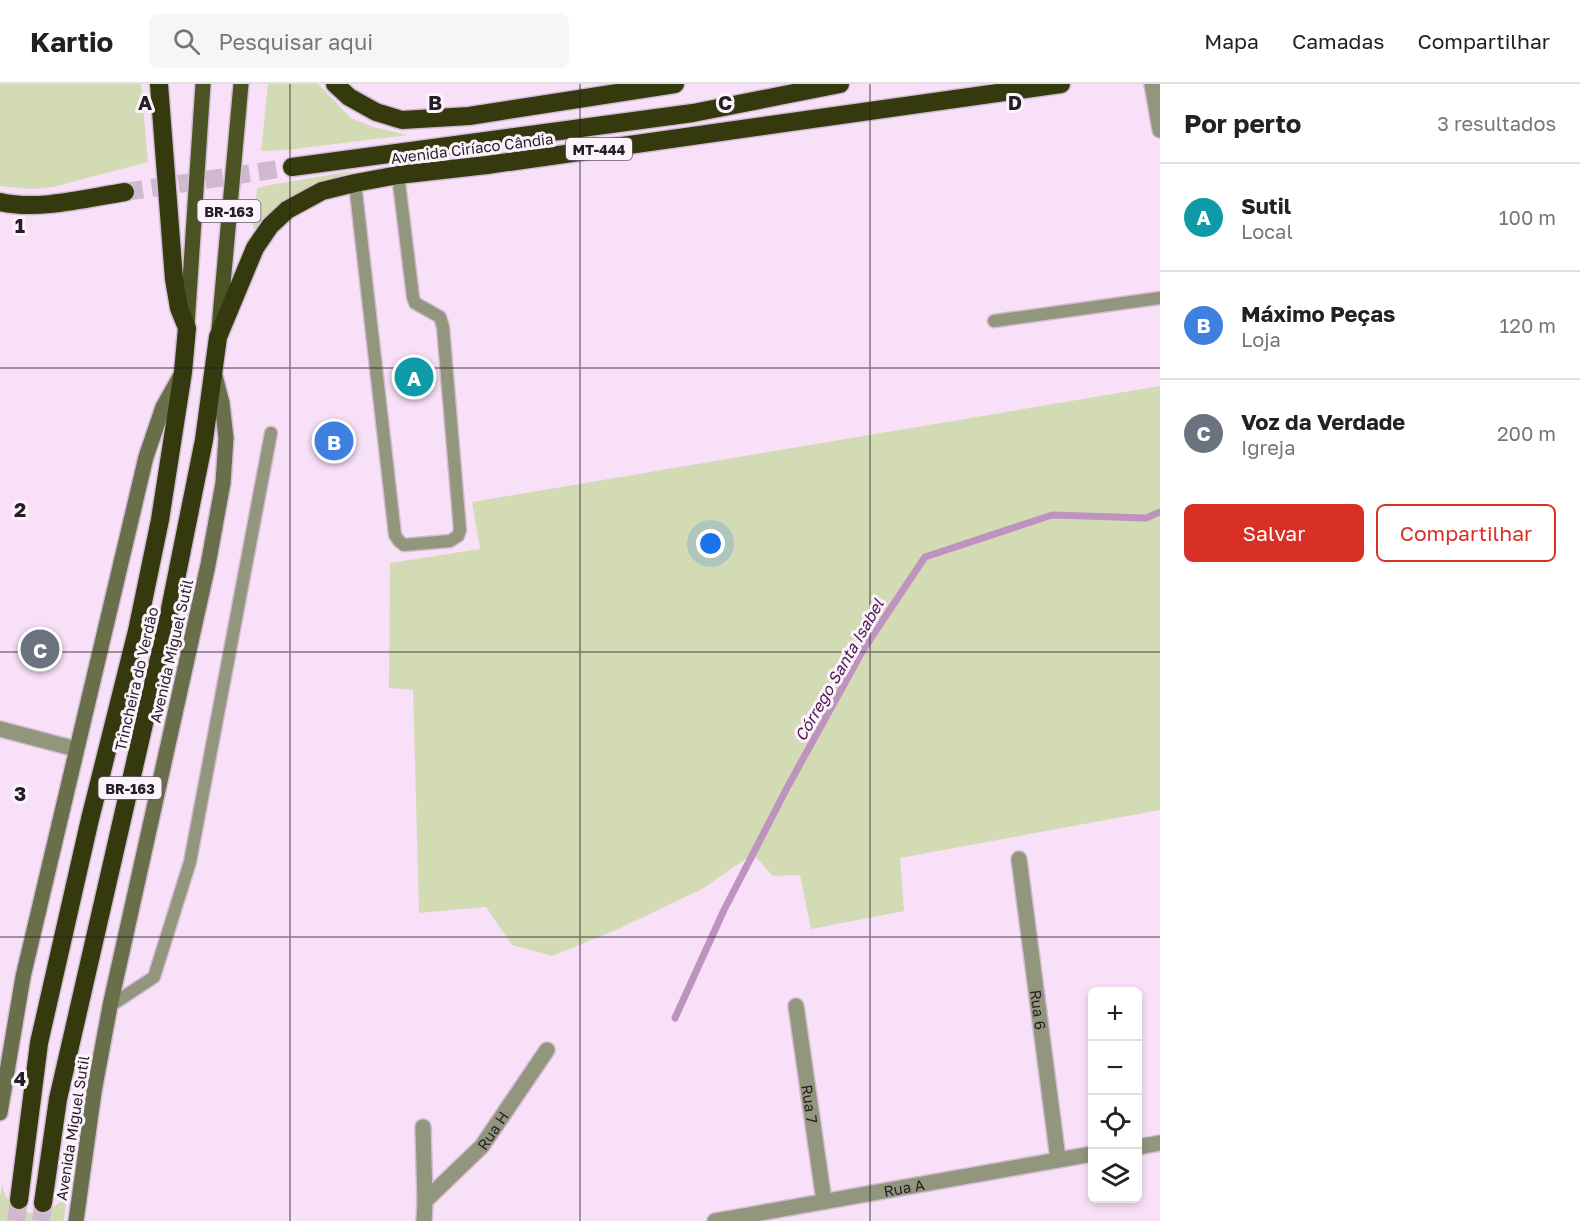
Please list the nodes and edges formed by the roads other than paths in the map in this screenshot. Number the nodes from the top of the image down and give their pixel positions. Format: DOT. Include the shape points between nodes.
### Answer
graph roads {
  1 [pos="159,84"];
  2 [pos="203,84"];
  3 [pos="241,84"];
  4 [pos="334,84"];
  5 [pos="675,84"];
  6 [pos="840,84"];
  7 [pos="1061,84"];
  8 [pos="1152,84"];
  9 [pos="1160,130"];
  10 [pos="292,167"];
  11 [pos="398,176"];
  12 [pos="355,183"];
  13 [pos="125,192"];
  14 [pos="0,202"];
  15 [pos="1160,298"];
  16 [pos="994,321"];
  17 [pos="187,328"];
  18 [pos="218,337"];
  19 [pos="183,372"];
  20 [pos="214,373"];
  21 [pos="271,433"];
  22 [pos="0,729"];
  23 [pos="76,748"];
  24 [pos="1019,859"];
  25 [pos="110,1006"];
  26 [pos="796,1006"];
  27 [pos="547,1050"];
  28 [pos="0,1113"];
  29 [pos="423,1127"];
  30 [pos="1160,1143"];
  31 [pos="1142,1146"];
  32 [pos="1088,1155"];
  33 [pos="1058,1159"];
  34 [pos="19,1200"];
  35 [pos="425,1200"];
  36 [pos="824,1202"];
  37 [pos="43,1203"];
  38 [pos="76,1221"];
  39 [pos="424,1221"];
  40 [pos="715,1221"];
  1 -- 17 [label="highway" via="174,279"];
  2 -- 17 [label="main road, BR-163"];
  3 -- 18 [label="main road, Avenida Miguel Sutil / BR-163"];
  4 -- 5 [label="highway" via="376,112 402,120 469,116"];
  6 -- 10 [label="highway" via="693,112"];
  7 -- 11 [label="highway, Avenida Ciríaco Cândia / MT-444"];
  8 -- 9 [label="street"];
  11 -- 12 [label="highway, Avenida Ciríaco Cândia / MT-444"];
  11 -- 12 [label="lane" via="413,297 415,303 440,318 443,327 459,530 458,536 450,541 405,545 395,535"];
  12 -- 18 [label="highway, Avenida Ciríaco Cândia / MT-444" via="322,192 287,210 270,226 255,248"];
  13 -- 14 [label="highway" via="36,205"];
  15 -- 16 [label="lane"];
  17 -- 19 [label="highway, BR-163"];
  18 -- 20 [label="highway, Avenida Miguel Sutil / BR-163"];
  19 -- 23 [label="street" via="163,407 146,457"];
  19 -- 34 [label="highway, Trincheira do Verdão / BR-163" via="138,631 39,1043"];
  20 -- 25 [label="street, Avenida Miguel Sutil" via="225,438 223,483"];
  20 -- 37 [label="highway, Trincheira do Verdão / BR-163" via="168,619 58,1098"];
  21 -- 25 [label="lane" via="190,862 154,977"];
  22 -- 23 [label="street"];
  23 -- 28 [label="street" via="23,977"];
  24 -- 33 [label="street, Rua 6"];
  25 -- 38 [label="street, Avenida Miguel Sutil"];
  26 -- 36 [label="street, Rua 7"];
  27 -- 35 [label="street, Rua H" via="482,1146"];
  29 -- 35 [label="street"];
  30 -- 31 [label="street"];
  32 -- 33 [label="street, Rua A"];
  33 -- 36 [label="street, Rua A"];
  35 -- 39 [label="street"];
  36 -- 40 [label="street, Rua A"];
}
